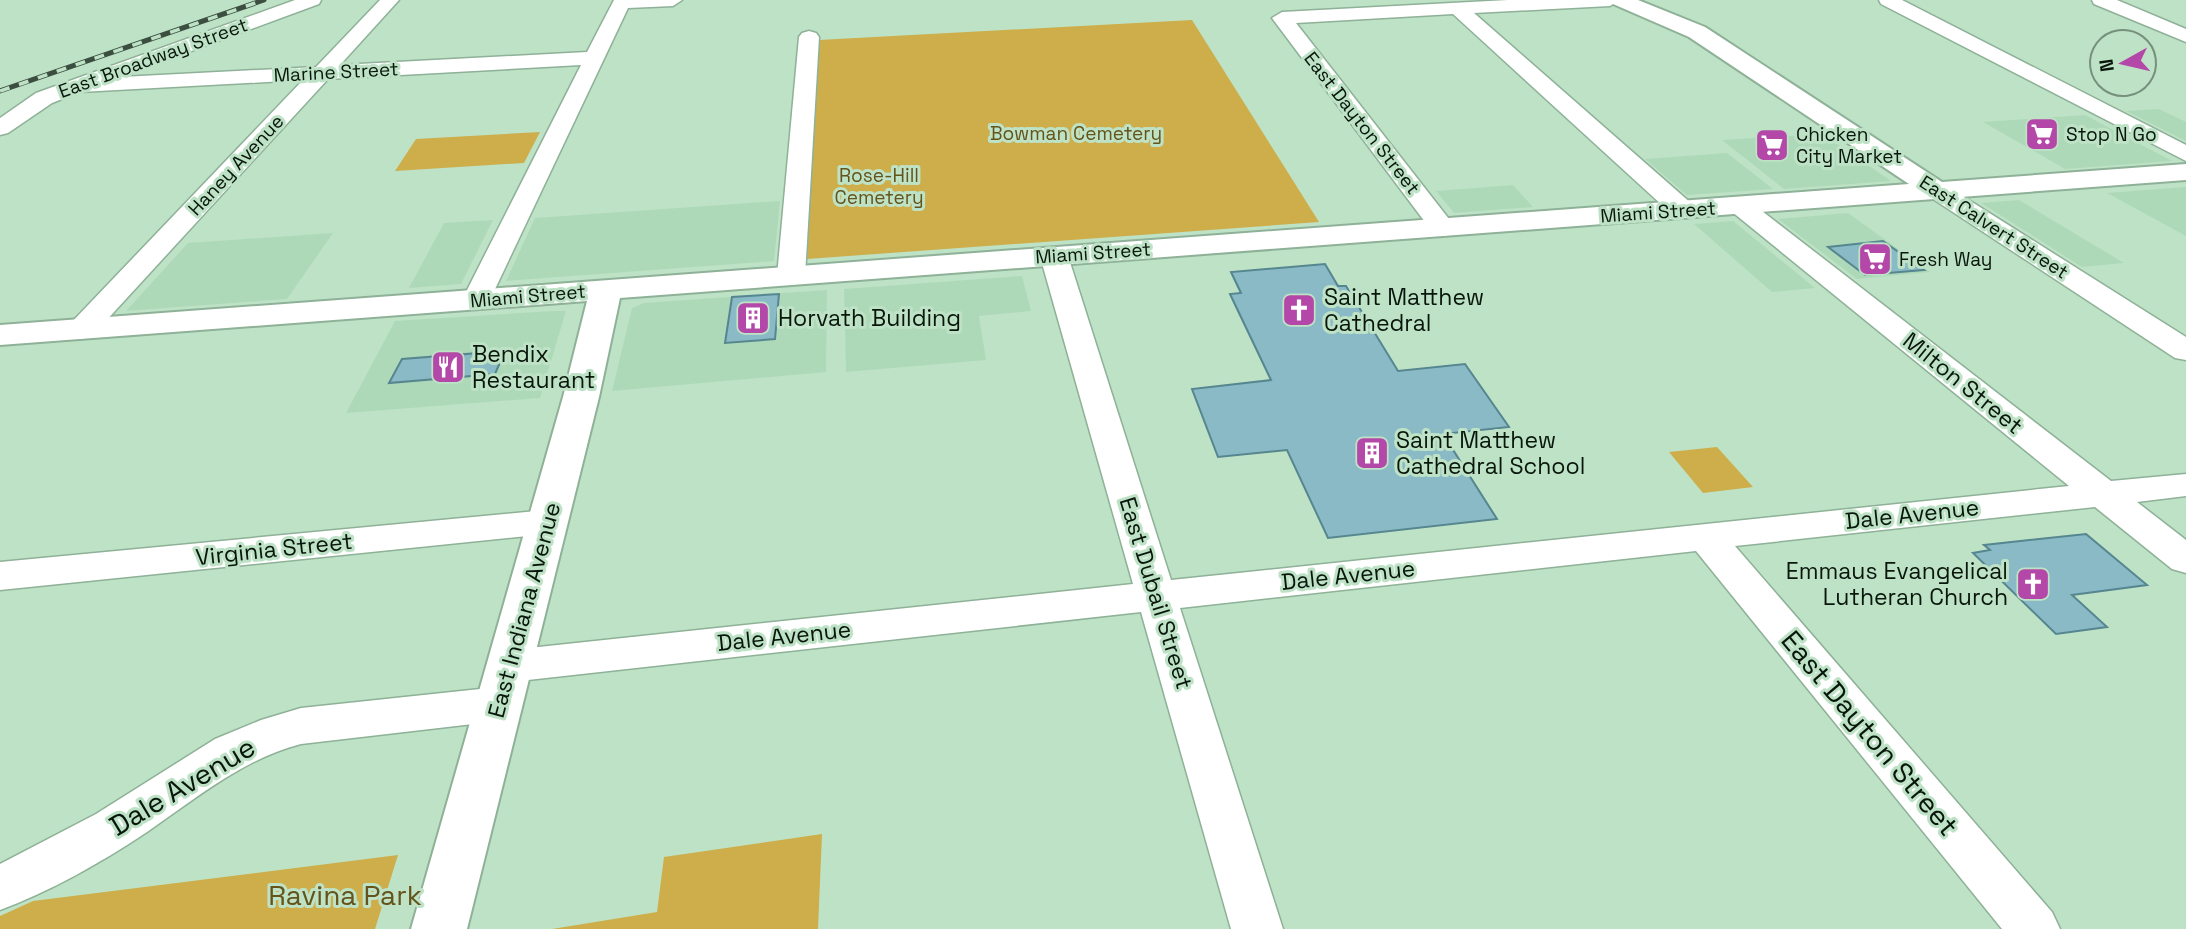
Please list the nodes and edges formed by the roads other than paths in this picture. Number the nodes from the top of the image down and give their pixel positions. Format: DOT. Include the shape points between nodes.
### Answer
graph roads {
  1 [pos="312,0"];
  2 [pos="390,0"];
  3 [pos="673,0"];
  4 [pos="1610,0"];
  5 [pos="1620,0"];
  6 [pos="1888,0"];
  7 [pos="2101,0"];
  8 [pos="622,1"];
  9 [pos="1345,7"];
  10 [pos="1457,8"];
  11 [pos="2186,36"];
  12 [pos="809,37"];
  13 [pos="595,58"];
  14 [pos="322,73"];
  15 [pos="77,86"];
  16 [pos="0,128"];
  17 [pos="2186,154"];
  18 [pos="2186,172"];
  19 [pos="1936,190"];
  20 [pos="1740,206"];
  21 [pos="1683,210"];
  22 [pos="1443,228"];
  23 [pos="1054,257"];
  24 [pos="792,276"];
  25 [pos="606,290"];
  26 [pos="477,300"];
  27 [pos="81,330"];
  28 [pos="0,335"];
  29 [pos="2186,351"];
  30 [pos="2186,485"];
  31 [pos="2102,494"];
  32 [pos="547,522"];
  33 [pos="1706,536"];
  34 [pos="2186,560"];
  35 [pos="0,576"];
  36 [pos="1157,596"];
  37 [pos="505,685"];
  38 [pos="0,888"];
  39 [pos="439,929"];
  40 [pos="1257,929"];
  41 [pos="2034,929"];
  1 -- 15 [label="street, East Broadway Street"];
  2 -- 14 [label="street, Haney Avenue"];
  3 -- 8 [label="street"];
  4 -- 10 [label="street"];
  5 -- 19 [label="street, East Calvert Street" via="1697,32"];
  6 -- 17 [label="street"];
  7 -- 11 [label="street"];
  8 -- 13 [label="street"];
  9 -- 10 [label="street"];
  9 -- 22 [label="street, East Dayton Street" via="1282,18"];
  10 -- 21 [label="street"];
  12 -- 24 [label="street"];
  13 -- 14 [label="street, Marine Street"];
  13 -- 26 [label="street"];
  14 -- 15 [label="street, Marine Street"];
  14 -- 27 [label="street, Haney Avenue"];
  15 -- 16 [label="street, East Broadway Street" via="44,98"];
  18 -- 19 [label="street, Miami Street"];
  19 -- 20 [label="street, Miami Street"];
  19 -- 29 [label="street, East Calvert Street"];
  20 -- 21 [label="street, Miami Street"];
  20 -- 31 [label="street, Milton Street"];
  21 -- 22 [label="street, Miami Street"];
  22 -- 23 [label="street, Miami Street"];
  23 -- 24 [label="street, Miami Street"];
  23 -- 36 [label="street, East Dubail Street"];
  24 -- 25 [label="street, Miami Street"];
  25 -- 26 [label="street, Miami Street"];
  25 -- 32 [label="street, East Indiana Avenue"];
  26 -- 27 [label="street, Miami Street"];
  27 -- 28 [label="street, Miami Street"];
  30 -- 31 [label="street, Dale Avenue"];
  31 -- 33 [label="street, Dale Avenue"];
  31 -- 34 [label="street, Milton Street"];
  32 -- 35 [label="street, Virginia Street"];
  32 -- 37 [label="street, East Indiana Avenue"];
  33 -- 36 [label="street, Dale Avenue"];
  33 -- 41 [label="street, East Dayton Street"];
  36 -- 37 [label="street, Dale Avenue"];
  36 -- 40 [label="street, East Dubail Street"];
  37 -- 38 [label="street, Dale Avenue" via="272,732 229,751 128,819"];
  37 -- 39 [label="street, East Indiana Avenue"];
}
